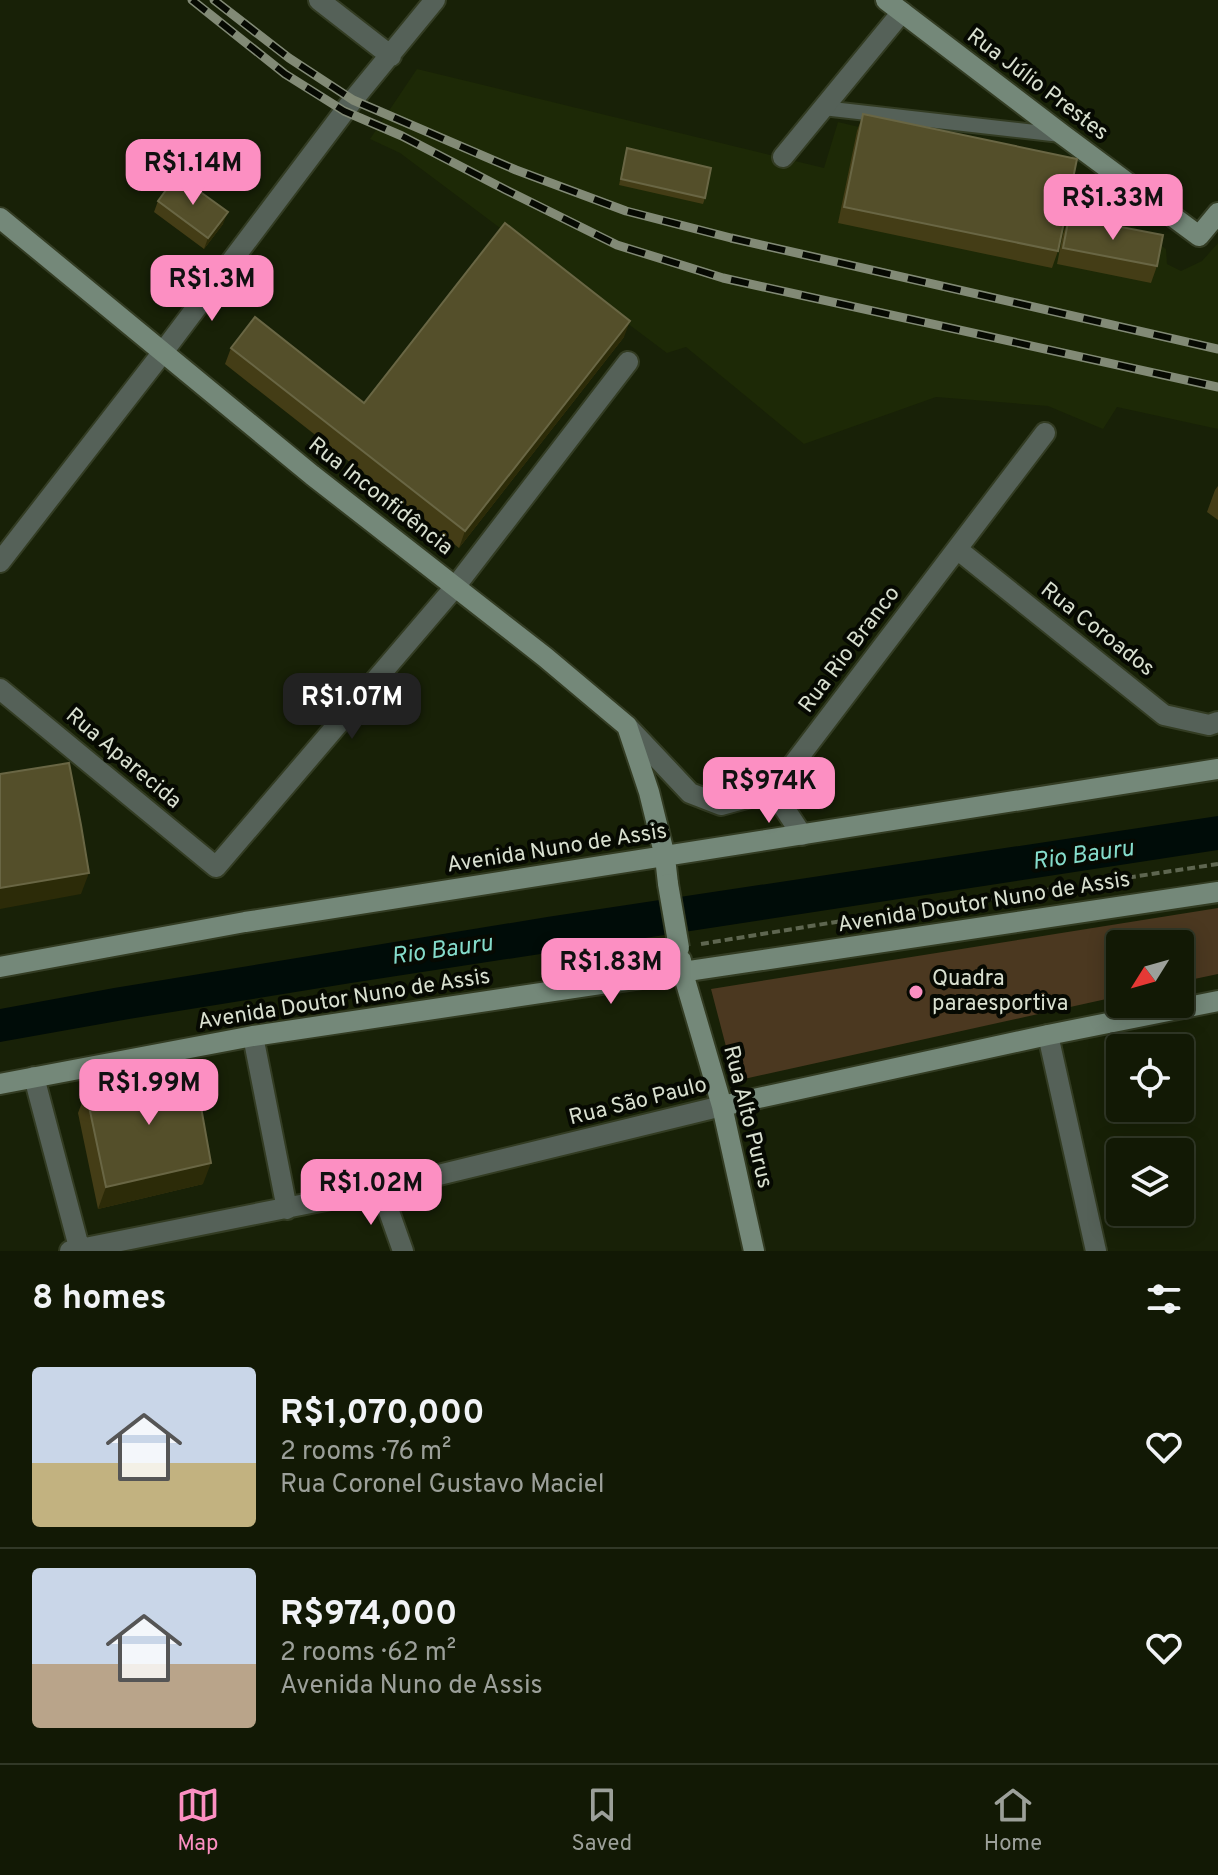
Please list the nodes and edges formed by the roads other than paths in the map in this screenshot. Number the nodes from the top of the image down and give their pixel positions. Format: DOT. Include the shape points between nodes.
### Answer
graph roads {
  1 [pos="319,0"];
  2 [pos="435,0"];
  3 [pos="900,4"];
  4 [pos="391,56"];
  5 [pos="823,108"];
  6 [pos="1063,135"];
  7 [pos="783,157"];
  8 [pos="1218,213"];
  9 [pos="0,218"];
  10 [pos="163,352"];
  11 [pos="628,362"];
  12 [pos="1045,433"];
  13 [pos="957,549"];
  14 [pos="0,562"];
  15 [pos="455,587"];
  16 [pos="0,689"];
  17 [pos="1218,722"];
  18 [pos="627,726"];
  19 [pos="1218,757"];
  20 [pos="1218,769"];
  21 [pos="1149,779"];
  22 [pos="773,791"];
  23 [pos="802,835"];
  24 [pos="665,857"];
  25 [pos="1218,892"];
  26 [pos="0,967"];
  27 [pos="683,973"];
  28 [pos="1218,1001"];
  29 [pos="1048,1035"];
  30 [pos="253,1036"];
  31 [pos="34,1077"];
  32 [pos="0,1084"];
  33 [pos="722,1106"];
  34 [pos="381,1189"];
  35 [pos="287,1209"];
  36 [pos="76,1250"];
  37 [pos="403,1251"];
  38 [pos="754,1251"];
  39 [pos="1096,1251"];
  1 -- 4 [label="street"];
  2 -- 4 [label="street"];
  3 -- 5 [label="street"];
  3 -- 6 [label="main road, Rua Júlio Prestes"];
  4 -- 10 [label="street"];
  5 -- 6 [label="lane"];
  5 -- 7 [label="street"];
  6 -- 8 [label="main road, Rua Júlio Prestes" via="1199,236"];
  9 -- 10 [label="main road, Rua Inconfidência"];
  10 -- 14 [label="street"];
  10 -- 15 [label="main road, Rua Inconfidência"];
  11 -- 15 [label="street"];
  12 -- 13 [label="street, Rua Rio Branco"];
  13 -- 17 [label="street, Rua Coroados" via="1164,715 1209,725"];
  13 -- 22 [label="street, Rua Rio Branco"];
  15 -- 16 [label="street, Rua Aparecida" via="216,867"];
  15 -- 18 [label="main road, Rua Inconfidência"];
  18 -- 22 [label="street" via="690,793 721,805"];
  18 -- 24 [label="main road"];
  19 -- 21 [label="main road"];
  20 -- 21 [label="main road, Avenida Nuno de Assis"];
  21 -- 23 [label="main road, Avenida Nuno de Assis"];
  22 -- 23 [label="street"];
  23 -- 24 [label="main road, Avenida Nuno de Assis"];
  24 -- 26 [label="main road, Avenida Nuno de Assis" via="245,922"];
  24 -- 27 [label="main road, Rua Alto Purus, bridge"];
  25 -- 27 [label="main road, Avenida Doutor Nuno de Assis"];
  27 -- 30 [label="main road, Avenida Doutor Nuno de Assis"];
  27 -- 33 [label="main road, Rua Alto Purus"];
  28 -- 29 [label="main road, Rua São Paulo"];
  29 -- 33 [label="main road, Rua São Paulo"];
  29 -- 39 [label="street"];
  30 -- 31 [label="main road, Avenida Doutor Nuno de Assis"];
  30 -- 35 [label="street"];
  31 -- 32 [label="main road, Avenida Doutor Nuno de Assis"];
  31 -- 36 [label="street"];
  33 -- 34 [label="street, Rua São Paulo"];
  33 -- 38 [label="main road, Rua Alto Purus"];
  34 -- 35 [label="street, Rua São Paulo"];
  34 -- 37 [label="street"];
  35 -- 36 [label="street, Rua São Paulo"];
}
